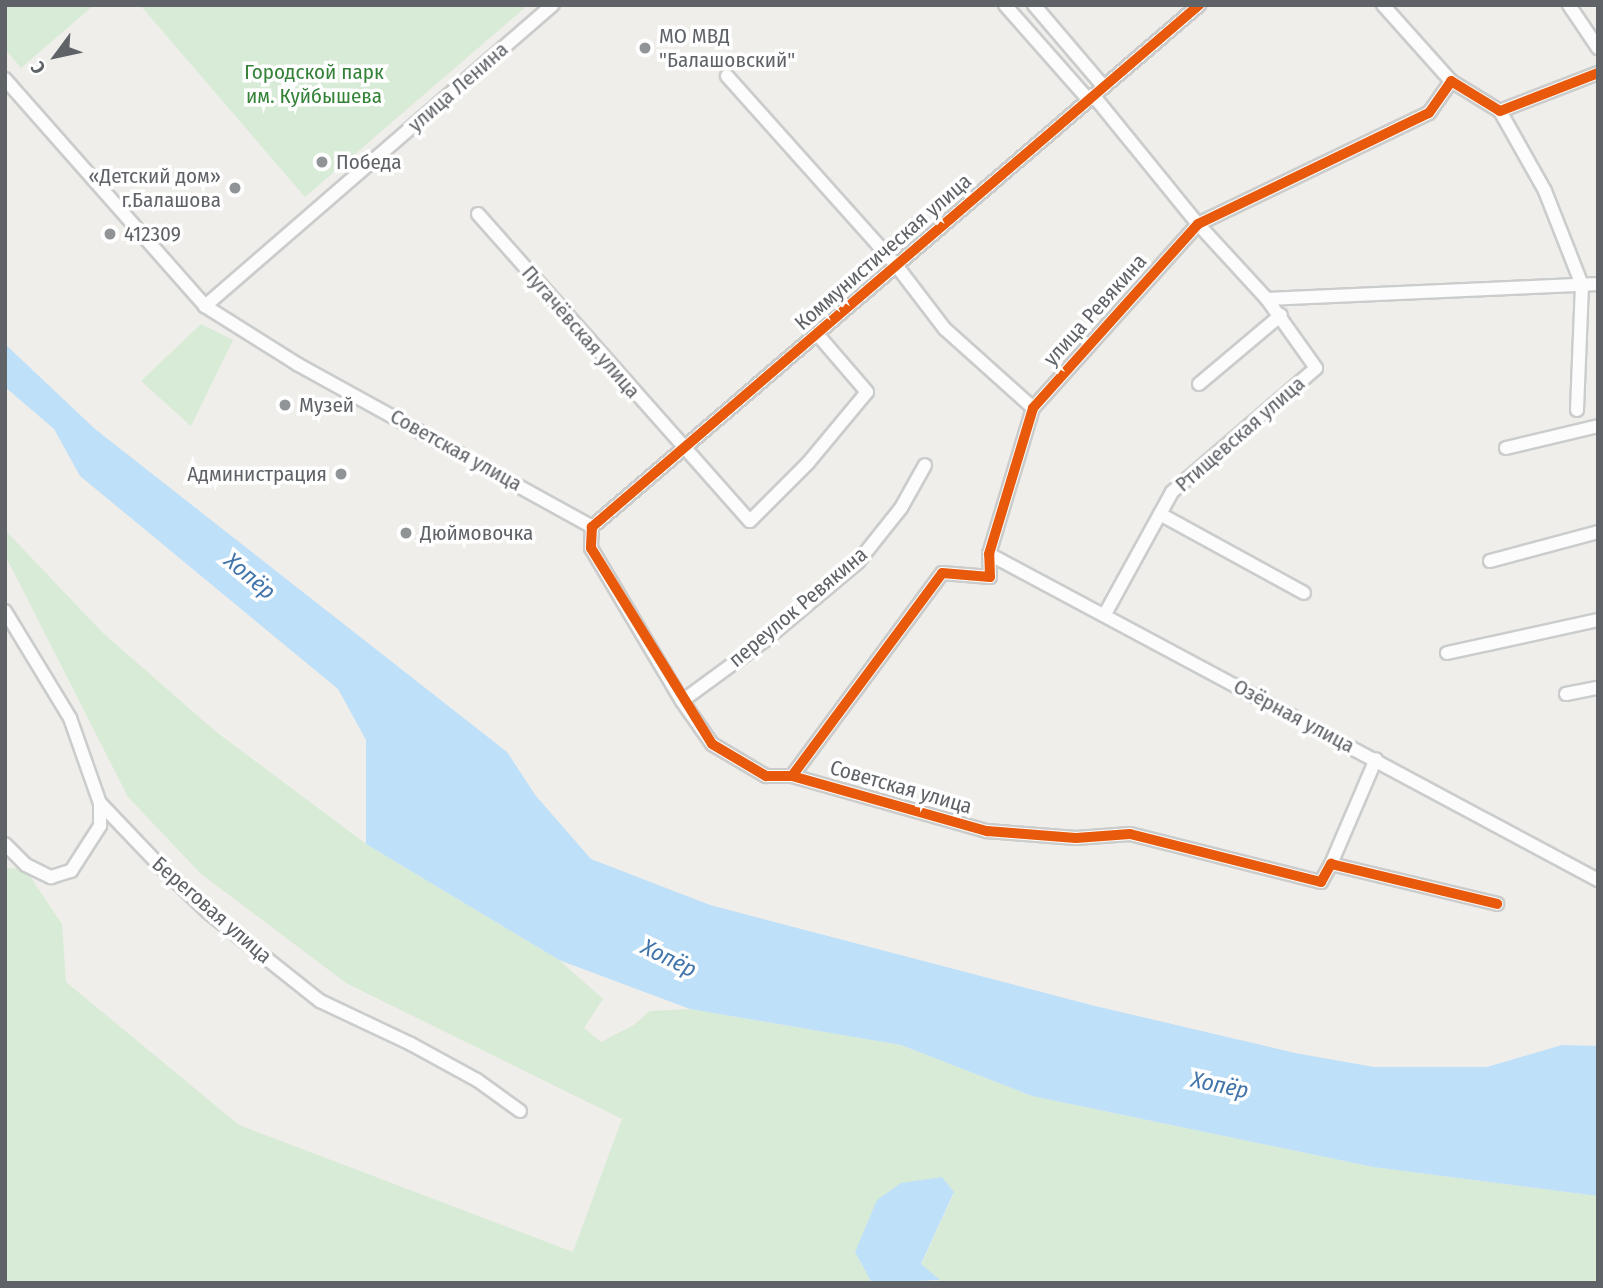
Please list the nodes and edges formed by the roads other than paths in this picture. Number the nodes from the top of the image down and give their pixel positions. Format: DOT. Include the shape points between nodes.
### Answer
graph roads {
  1 [pos="553,5"];
  2 [pos="1005,5"];
  3 [pos="1034,5"];
  4 [pos="1199,5"];
  5 [pos="1383,5"];
  6 [pos="1569,5"];
  7 [pos="1598,48"];
  8 [pos="1598,73"];
  9 [pos="727,75"];
  10 [pos="5,79"];
  11 [pos="1451,81"];
  12 [pos="1095,93"];
  13 [pos="1500,111"];
  14 [pos="478,214"];
  15 [pos="1198,224"];
  16 [pos="896,265"];
  17 [pos="1598,284"];
  18 [pos="1582,285"];
  19 [pos="1267,299"];
  20 [pos="205,306"];
  21 [pos="1281,315"];
  22 [pos="818,335"];
  23 [pos="1199,384"];
  24 [pos="1033,408"];
  25 [pos="1577,410"];
  26 [pos="1598,426"];
  27 [pos="1506,448"];
  28 [pos="684,450"];
  29 [pos="925,465"];
  30 [pos="1160,514"];
  31 [pos="592,527"];
  32 [pos="1598,532"];
  33 [pos="989,554"];
  34 [pos="1490,561"];
  35 [pos="1304,593"];
  36 [pos="1105,614"];
  37 [pos="6,616"];
  38 [pos="1598,620"];
  39 [pos="1447,653"];
  40 [pos="1598,688"];
  41 [pos="1566,694"];
  42 [pos="682,701"];
  43 [pos="1376,760"];
  44 [pos="792,776"];
  45 [pos="100,803"];
  46 [pos="5,844"];
  47 [pos="1331,864"];
  48 [pos="1598,880"];
  49 [pos="1497,904"];
  50 [pos="520,1111"];
  1 -- 20 [label="street, улица Ленина"];
  2 -- 12 [label="street"];
  3 -- 12 [label="street"];
  4 -- 12 [label="street, Коммунистическая улица"];
  5 -- 11 [label="street"];
  6 -- 7 [label="street"];
  8 -- 13 [label="street"];
  9 -- 16 [label="street"];
  10 -- 20 [label="street, Советская улица"];
  11 -- 13 [label="street"];
  11 -- 15 [label="street, улица Ревякина" via="1429,113"];
  12 -- 15 [label="street, Ртищевская улица"];
  12 -- 16 [label="street, Коммунистическая улица"];
  13 -- 18 [label="street" via="1545,191"];
  14 -- 28 [label="street, Пугачёвская улица"];
  15 -- 19 [label="street, Ртищевская улица"];
  15 -- 24 [label="street, улица Ревякина"];
  16 -- 22 [label="street, Коммунистическая улица"];
  16 -- 24 [label="street" via="945,329"];
  17 -- 18 [label="street"];
  18 -- 19 [label="street"];
  18 -- 25 [label="street"];
  19 -- 21 [label="street, Ртищевская улица"];
  20 -- 31 [label="street, Советская улица" via="297,364"];
  21 -- 23 [label="street"];
  21 -- 30 [label="street, Ртищевская улица" via="1316,368 1172,492"];
  22 -- 28 [label="street, Коммунистическая улица"];
  22 -- 28 [label="street, Пугачёвская улица" via="867,392 808,463 750,521"];
  24 -- 33 [label="street, улица Ревякина"];
  26 -- 27 [label="street"];
  28 -- 31 [label="street, Коммунистическая улица"];
  29 -- 42 [label="street, переулок Ревякина" via="901,508 858,562 764,641"];
  30 -- 35 [label="street"];
  30 -- 36 [label="street, Ртищевская улица"];
  31 -- 42 [label="street, Советская улица" via="591,548"];
  32 -- 34 [label="street"];
  33 -- 36 [label="street, Озёрная улица"];
  33 -- 44 [label="street, улица Ревякина" via="990,578 942,573"];
  36 -- 43 [label="street, Озёрная улица"];
  37 -- 45 [label="street, Береговая улица" via="70,718"];
  38 -- 39 [label="street"];
  40 -- 41 [label="street"];
  42 -- 44 [label="street, Советская улица" via="712,744 766,776"];
  43 -- 47 [label="street"];
  43 -- 48 [label="street, Озёрная улица"];
  44 -- 47 [label="street, Советская улица" via="987,831 1076,838 1130,834 1321,882"];
  45 -- 46 [label="street" via="100,827 71,871 51,877 26,866"];
  45 -- 50 [label="street, Береговая улица" via="208,912 320,1001 477,1080"];
  47 -- 49 [label="street"];
}
